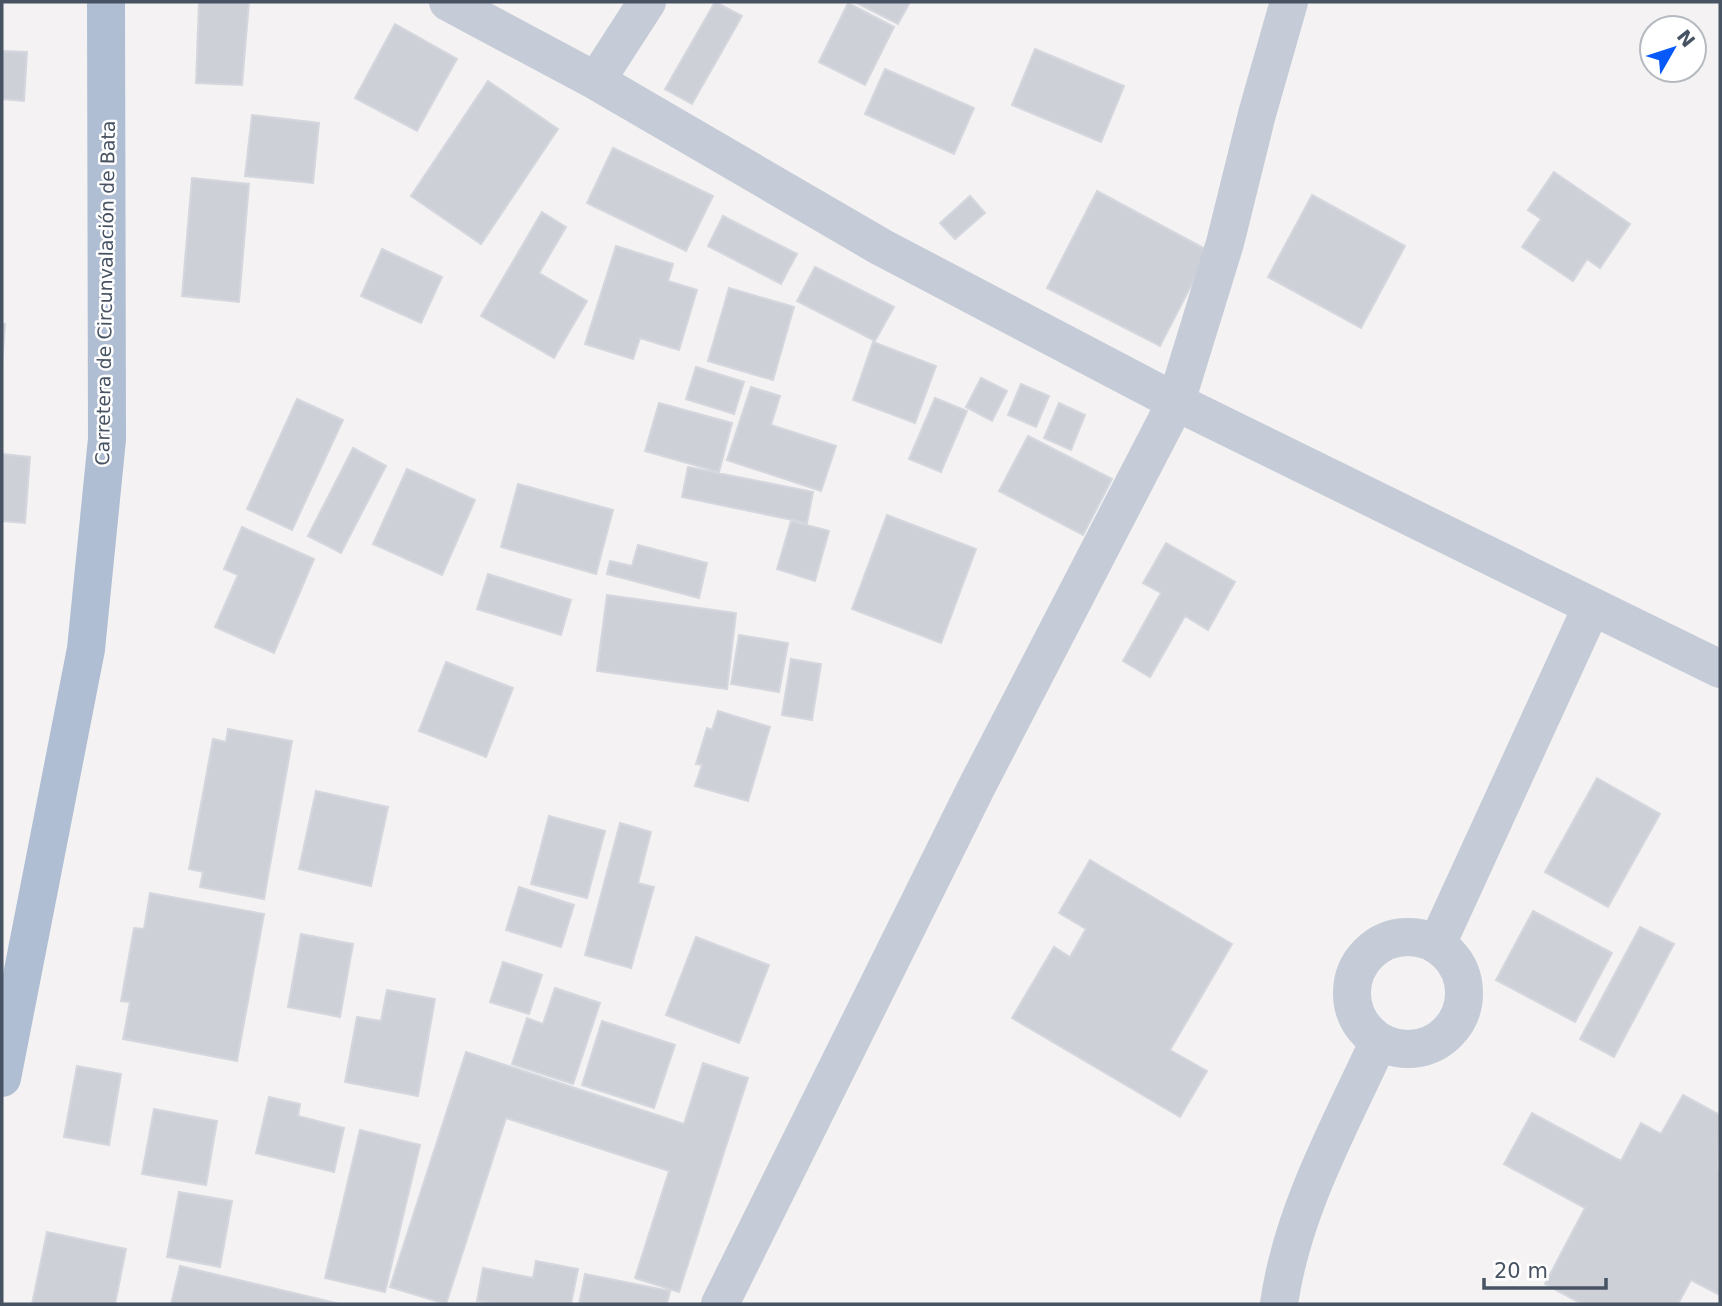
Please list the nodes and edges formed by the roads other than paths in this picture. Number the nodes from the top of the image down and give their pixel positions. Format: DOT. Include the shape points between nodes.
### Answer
graph roads {
  1 [pos="106,2"];
  2 [pos="448,2"];
  3 [pos="647,2"];
  4 [pos="1289,2"];
  5 [pos="596,81"];
  6 [pos="1176,402"];
  7 [pos="1592,606"];
  8 [pos="1720,669"];
  9 [pos="1437,944"];
  10 [pos="1379,1041"];
  11 [pos="2,1078"];
  12 [pos="720,1304"];
  13 [pos="1279,1304"];
  1 -- 11 [label="main road, Carretera de Circunvalación de Bata" via="106,452 86,649"];
  2 -- 5 [label="street"];
  3 -- 5 [label="street"];
  4 -- 6 [label="street" via="1225,243"];
  5 -- 6 [label="street" via="881,247"];
  6 -- 7 [label="street"];
  6 -- 12 [label="street" via="976,788"];
  7 -- 8 [label="street"];
  7 -- 9 [label="street"];
  9 -- 10 [label="street" via="1402,936 1371,950 1359,964 1353,980 1356,1015"];
  9 -- 10 [label="street" via="1452,957 1462,975 1461,1013 1451,1030 1436,1042 1417,1048"];
  10 -- 13 [label="street" via="1289,1248"];
}
